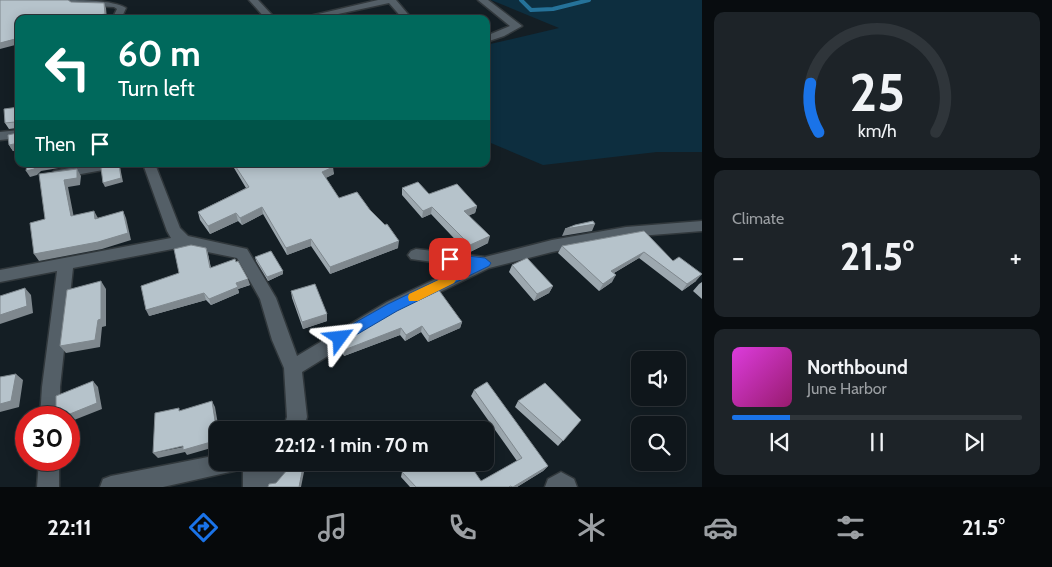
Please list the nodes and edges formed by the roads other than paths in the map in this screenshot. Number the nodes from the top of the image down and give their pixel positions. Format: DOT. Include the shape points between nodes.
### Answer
graph roads {
  1 [pos="68,0"];
  2 [pos="112,0"];
  3 [pos="254,0"];
  4 [pos="391,0"];
  5 [pos="482,0"];
  6 [pos="118,15"];
  7 [pos="267,15"];
  8 [pos="320,15"];
  9 [pos="404,15"];
  10 [pos="490,38"];
  11 [pos="15,134"];
  12 [pos="0,136"];
  13 [pos="97,167"];
  14 [pos="150,167"];
  15 [pos="46,176"];
  16 [pos="702,226"];
  17 [pos="183,241"];
  18 [pos="416,255"];
  19 [pos="485,263"];
  20 [pos="66,264"];
  21 [pos="0,276"];
  22 [pos="294,368"];
  23 [pos="50,406"];
  24 [pos="296,421"];
  25 [pos="209,467"];
  26 [pos="49,471"];
  27 [pos="264,471"];
  28 [pos="48,487"];
  29 [pos="111,487"];
  30 [pos="254,487"];
  31 [pos="556,487"];
  32 [pos="566,487"];
  1 -- 2 [label="street" via="81,3"];
  2 -- 6 [label="street" via="122,8"];
  3 -- 7 [label="street"];
  4 -- 8 [label="street"];
  4 -- 9 [label="street"];
  5 -- 10 [label="street" via="518,26"];
  11 -- 12 [label="street"];
  13 -- 15 [label="street"];
  14 -- 17 [label="street" via="174,231"];
  16 -- 19 [label="street" via="626,232"];
  17 -- 20 [label="street"];
  17 -- 22 [label="street" via="242,253 268,298"];
  18 -- 19 [label="street"];
  19 -- 22 [label="street" via="393,307"];
  20 -- 21 [label="street"];
  20 -- 23 [label="street"];
  22 -- 24 [label="street"];
  25 -- 29 [label="street"];
  26 -- 28 [label="street"];
  27 -- 30 [label="street"];
  31 -- 32 [label="street" via="561,483"];
}
